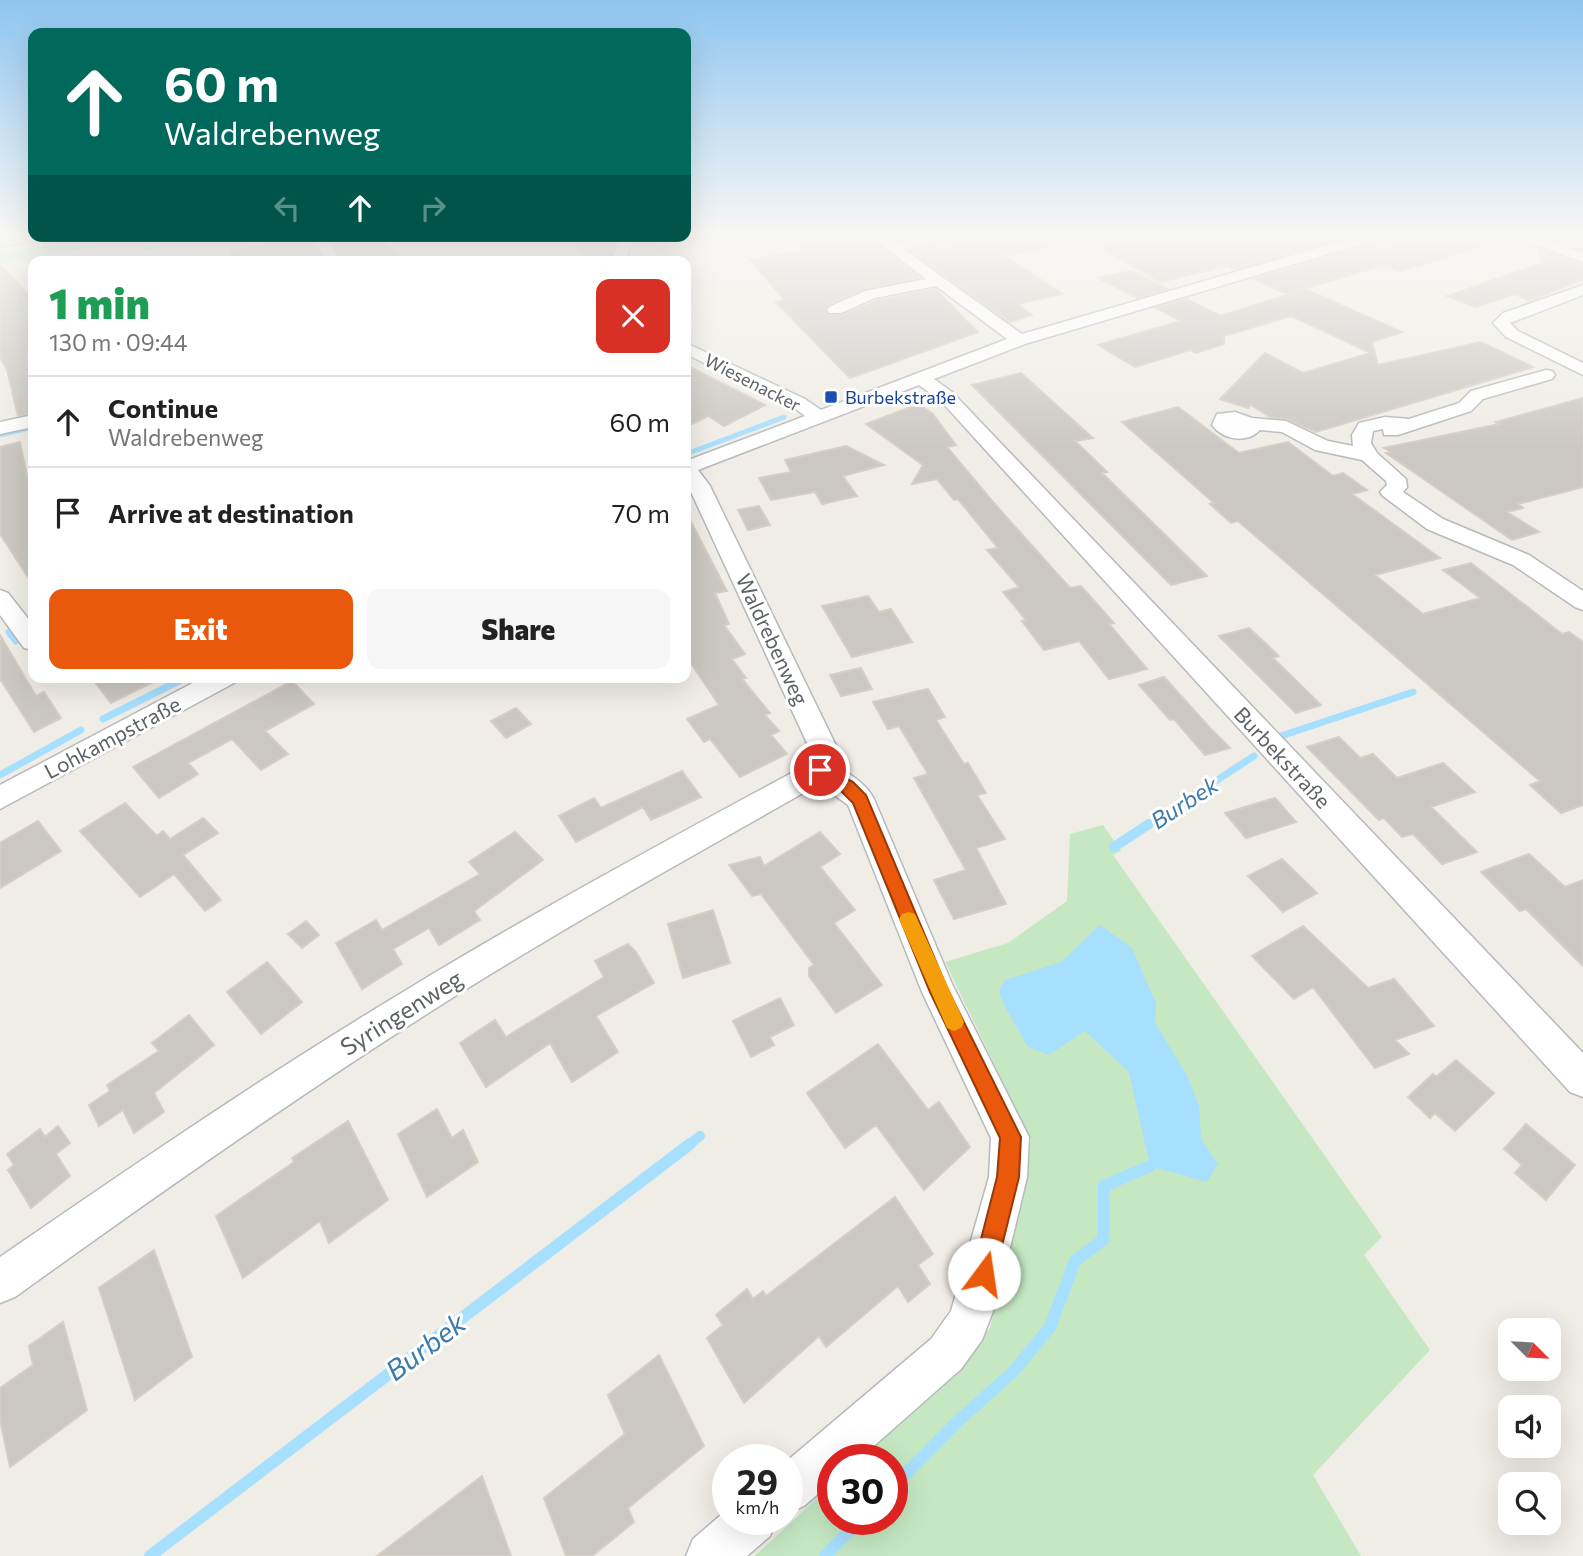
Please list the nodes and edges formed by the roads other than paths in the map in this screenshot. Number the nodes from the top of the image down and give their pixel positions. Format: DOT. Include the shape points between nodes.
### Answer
graph roads {
  1 [pos="842,305"];
  2 [pos="972,305"];
  3 [pos="1140,305"];
  4 [pos="1541,305"];
  5 [pos="835,310"];
  6 [pos="1019,340"];
  7 [pos="691,350"];
  8 [pos="1575,368"];
  9 [pos="921,378"];
  10 [pos="0,404"];
  11 [pos="819,417"];
  12 [pos="28,422"];
  13 [pos="1249,423"];
  14 [pos="1,428"];
  15 [pos="1368,455"];
  16 [pos="691,466"];
  17 [pos="691,474"];
  18 [pos="0,598"];
  19 [pos="1583,602"];
  20 [pos="28,635"];
  21 [pos="214,683"];
  22 [pos="820,770"];
  23 [pos="0,798"];
  24 [pos="1583,1079"];
  25 [pos="0,1282"];
  26 [pos="803,1477"];
  27 [pos="734,1535"];
  28 [pos="710,1556"];
  1 -- 5 [label="street"];
  2 -- 6 [label="street"];
  3 -- 6 [label="street"];
  4 -- 8 [label="street" via="1501,323 1512,334"];
  6 -- 9 [label="street"];
  7 -- 11 [label="street, Wiesenacker"];
  8 -- 15 [label="street" via="1568,377 1546,375 1477,395 1465,407 1407,424 1374,438 1367,446"];
  9 -- 11 [label="street"];
  9 -- 24 [label="street, Burbekstraße" via="946,396"];
  10 -- 14 [label="street"];
  11 -- 16 [label="street"];
  12 -- 14 [label="street"];
  13 -- 15 [label="street" via="1286,428 1322,446"];
  15 -- 19 [label="street" via="1396,479 1397,487 1390,492 1435,524 1521,560"];
  17 -- 22 [label="street, Waldrebenweg" via="827,756"];
  18 -- 20 [label="street"];
  21 -- 23 [label="street, Lohkampstraße"];
  22 -- 25 [label="street, Syringenweg" via="422,999 295,1079"];
  22 -- 26 [label="street" via="860,799 939,992 1010,1137 1008,1177 967,1325 946,1354"];
  27 -- 28 [label="street"];
}
